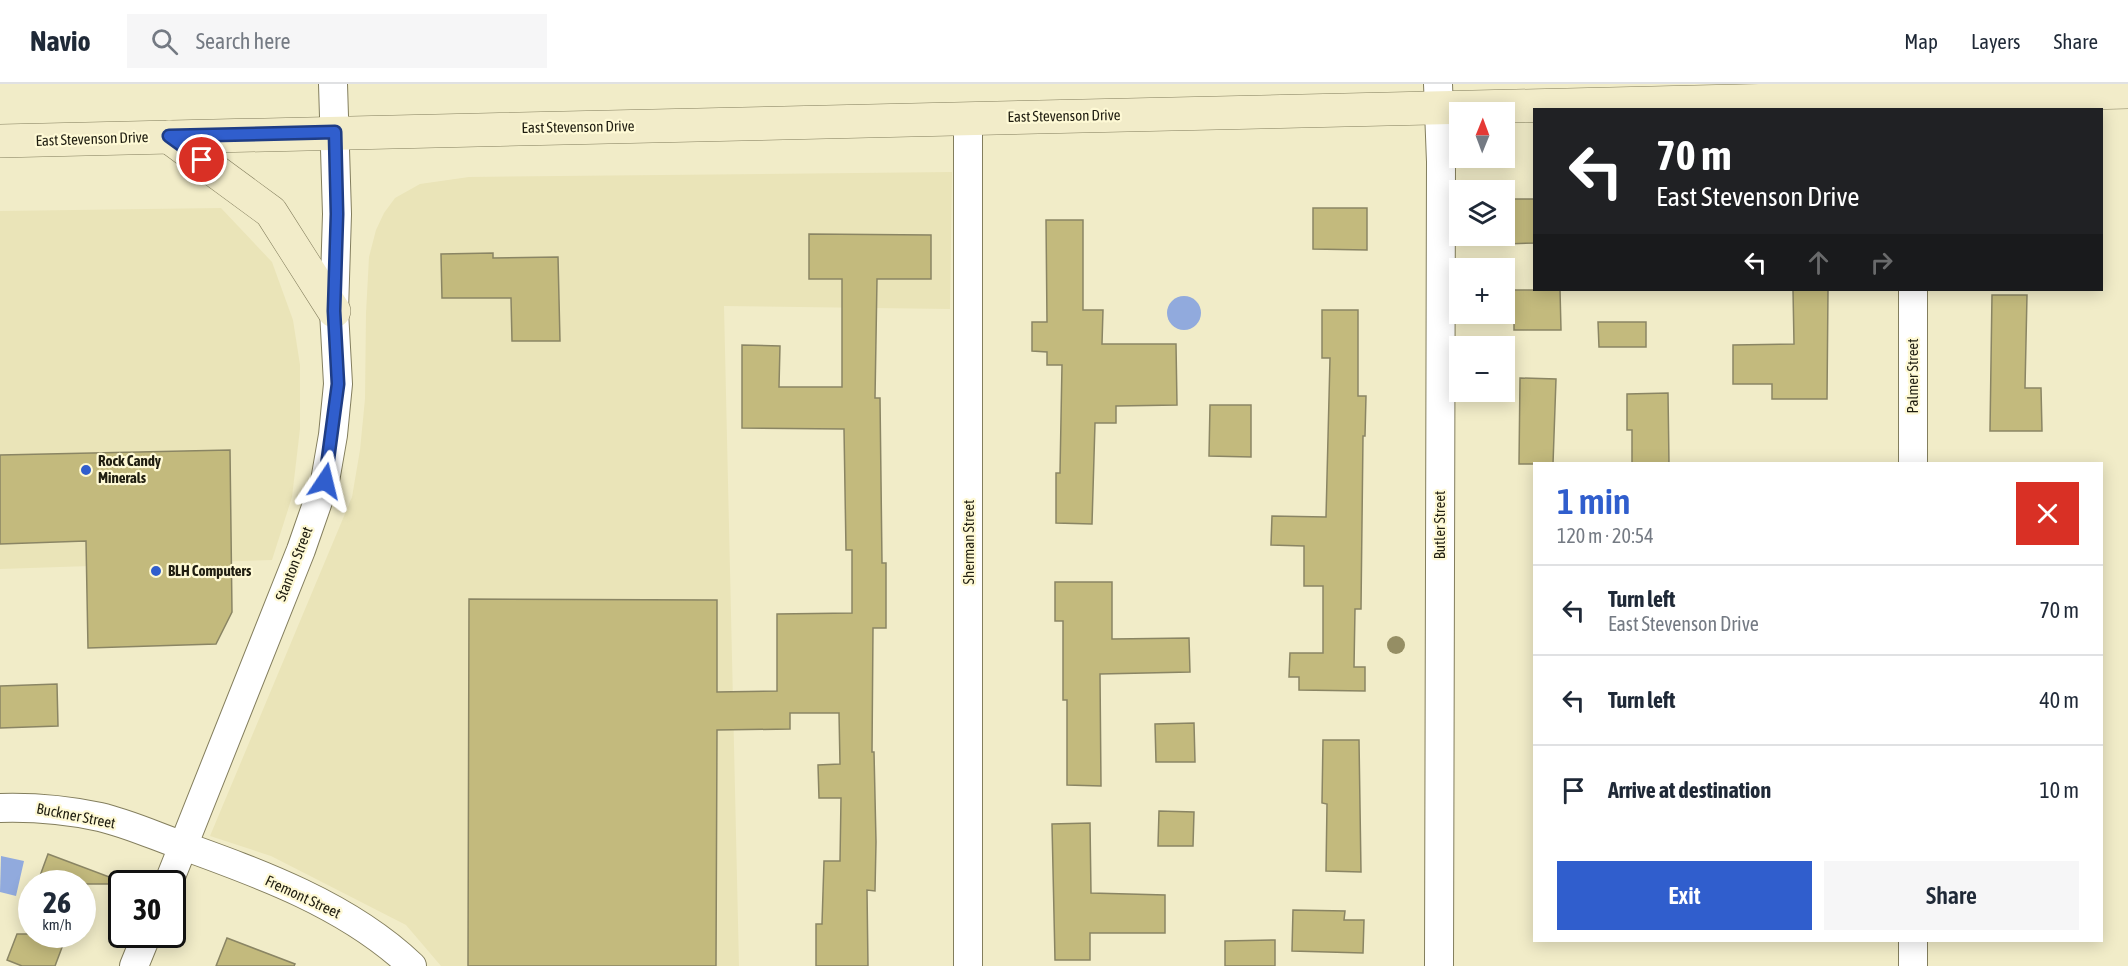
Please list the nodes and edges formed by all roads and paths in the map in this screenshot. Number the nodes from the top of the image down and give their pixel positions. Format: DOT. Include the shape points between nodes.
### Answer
graph roads {
  1 [pos="333,84"];
  2 [pos="2128,92"];
  3 [pos="1439,96"];
  4 [pos="1912,104"];
  5 [pos="968,119"];
  6 [pos="335,132"];
  7 [pos="169,136"];
  8 [pos="0,141"];
  9 [pos="1913,291"];
  10 [pos="334,311"];
  11 [pos="1913,462"];
  12 [pos="0,808"];
  13 [pos="184,846"];
  14 [pos="174,870"];
  15 [pos="1913,942"];
  16 [pos="141,948"];
  17 [pos="134,966"];
  18 [pos="412,966"];
  19 [pos="968,966"];
  20 [pos="1439,966"];
  21 [pos="1913,966"];
  1 -- 6 [label="street, Stanton Street"];
  2 -- 4 [label="main road, East Stevenson Drive"];
  3 -- 4 [label="main road, East Stevenson Drive"];
  3 -- 5 [label="main road, East Stevenson Drive"];
  3 -- 20 [label="street, Butler Street"];
  5 -- 6 [label="main road, East Stevenson Drive"];
  5 -- 19 [label="street, Sherman Street"];
  6 -- 7 [label="main road, East Stevenson Drive"];
  6 -- 10 [label="street, Stanton Street"];
  7 -- 8 [label="main road, East Stevenson Drive"];
  7 -- 10 [label="main road" via="271,212"];
  9 -- 11 [label="street, Palmer Street"];
  10 -- 13 [label="street, Stanton Street" via="338,384 325,481"];
  12 -- 13 [label="street, Buckner Street" via="34,807 102,818"];
  13 -- 14 [label="street, Stanton Street"];
  13 -- 18 [label="street, Fremont Street" via="338,911 397,951"];
  15 -- 21 [label="street"];
  16 -- 17 [label="street"];
}
